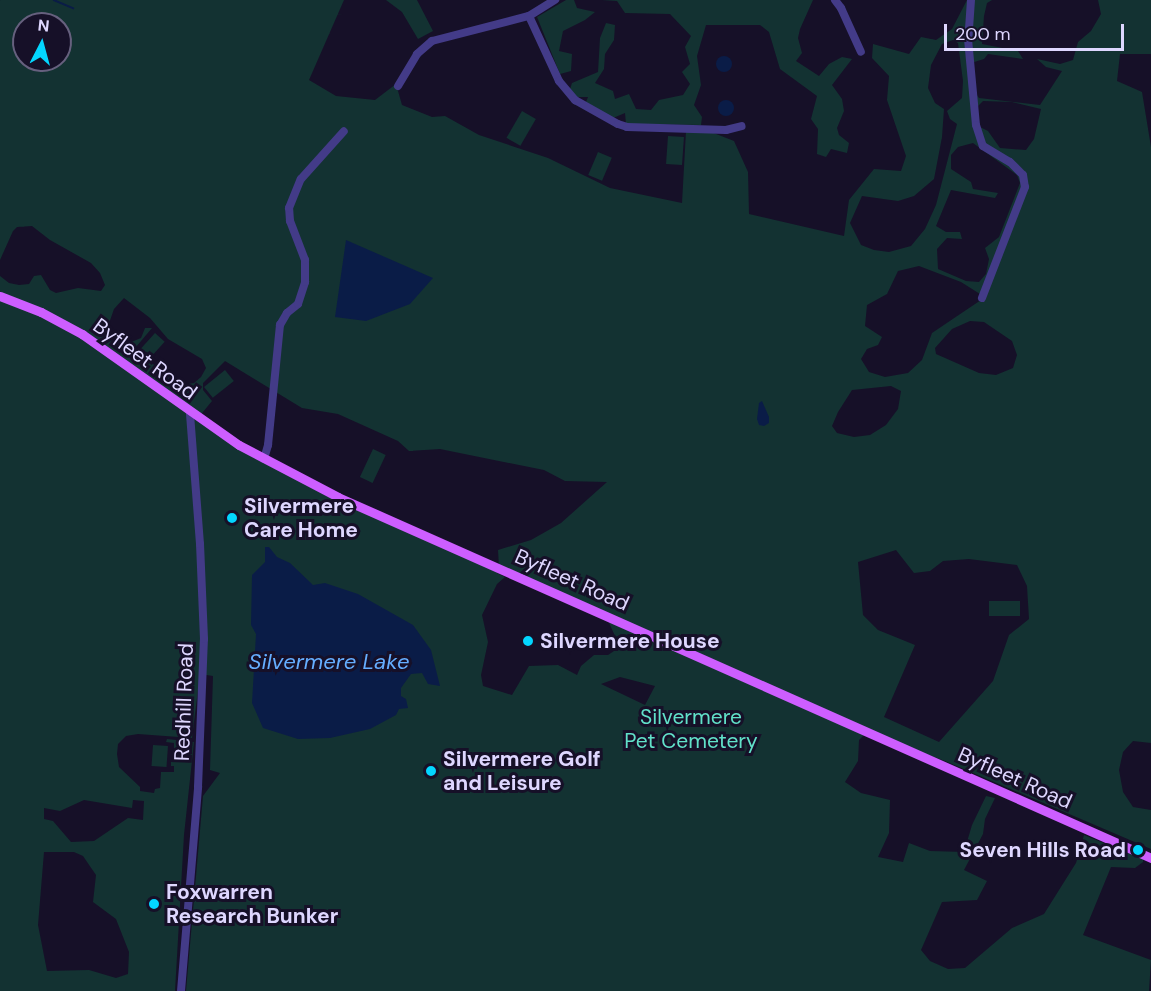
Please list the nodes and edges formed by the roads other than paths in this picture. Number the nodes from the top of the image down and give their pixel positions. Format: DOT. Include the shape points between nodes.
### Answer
graph roads {
  1 [pos="555,0"];
  2 [pos="835,0"];
  3 [pos="971,0"];
  4 [pos="529,16"];
  5 [pos="861,52"];
  6 [pos="398,86"];
  7 [pos="742,126"];
  8 [pos="344,131"];
  9 [pos="0,296"];
  10 [pos="982,298"];
  11 [pos="190,413"];
  12 [pos="264,459"];
  13 [pos="1151,858"];
  14 [pos="181,991"];
  1 -- 4 [label="street"];
  2 -- 5 [label="street"];
  3 -- 10 [label="street" via="968,39 976,125 983,146 1010,162 1023,175 1025,187"];
  4 -- 6 [label="street" via="432,40 417,54"];
  4 -- 7 [label="street" via="559,81 575,100 618,124 726,130"];
  8 -- 12 [label="street" via="302,179 290,208 290,221 305,260 305,282 298,304 280,325"];
  9 -- 11 [label="main road, Byfleet Road" via="82,334"];
  11 -- 12 [label="main road, Byfleet Road"];
  11 -- 14 [label="street, Redhill Road" via="204,639 198,787"];
  12 -- 13 [label="main road, Byfleet Road" via="338,497"];
}
